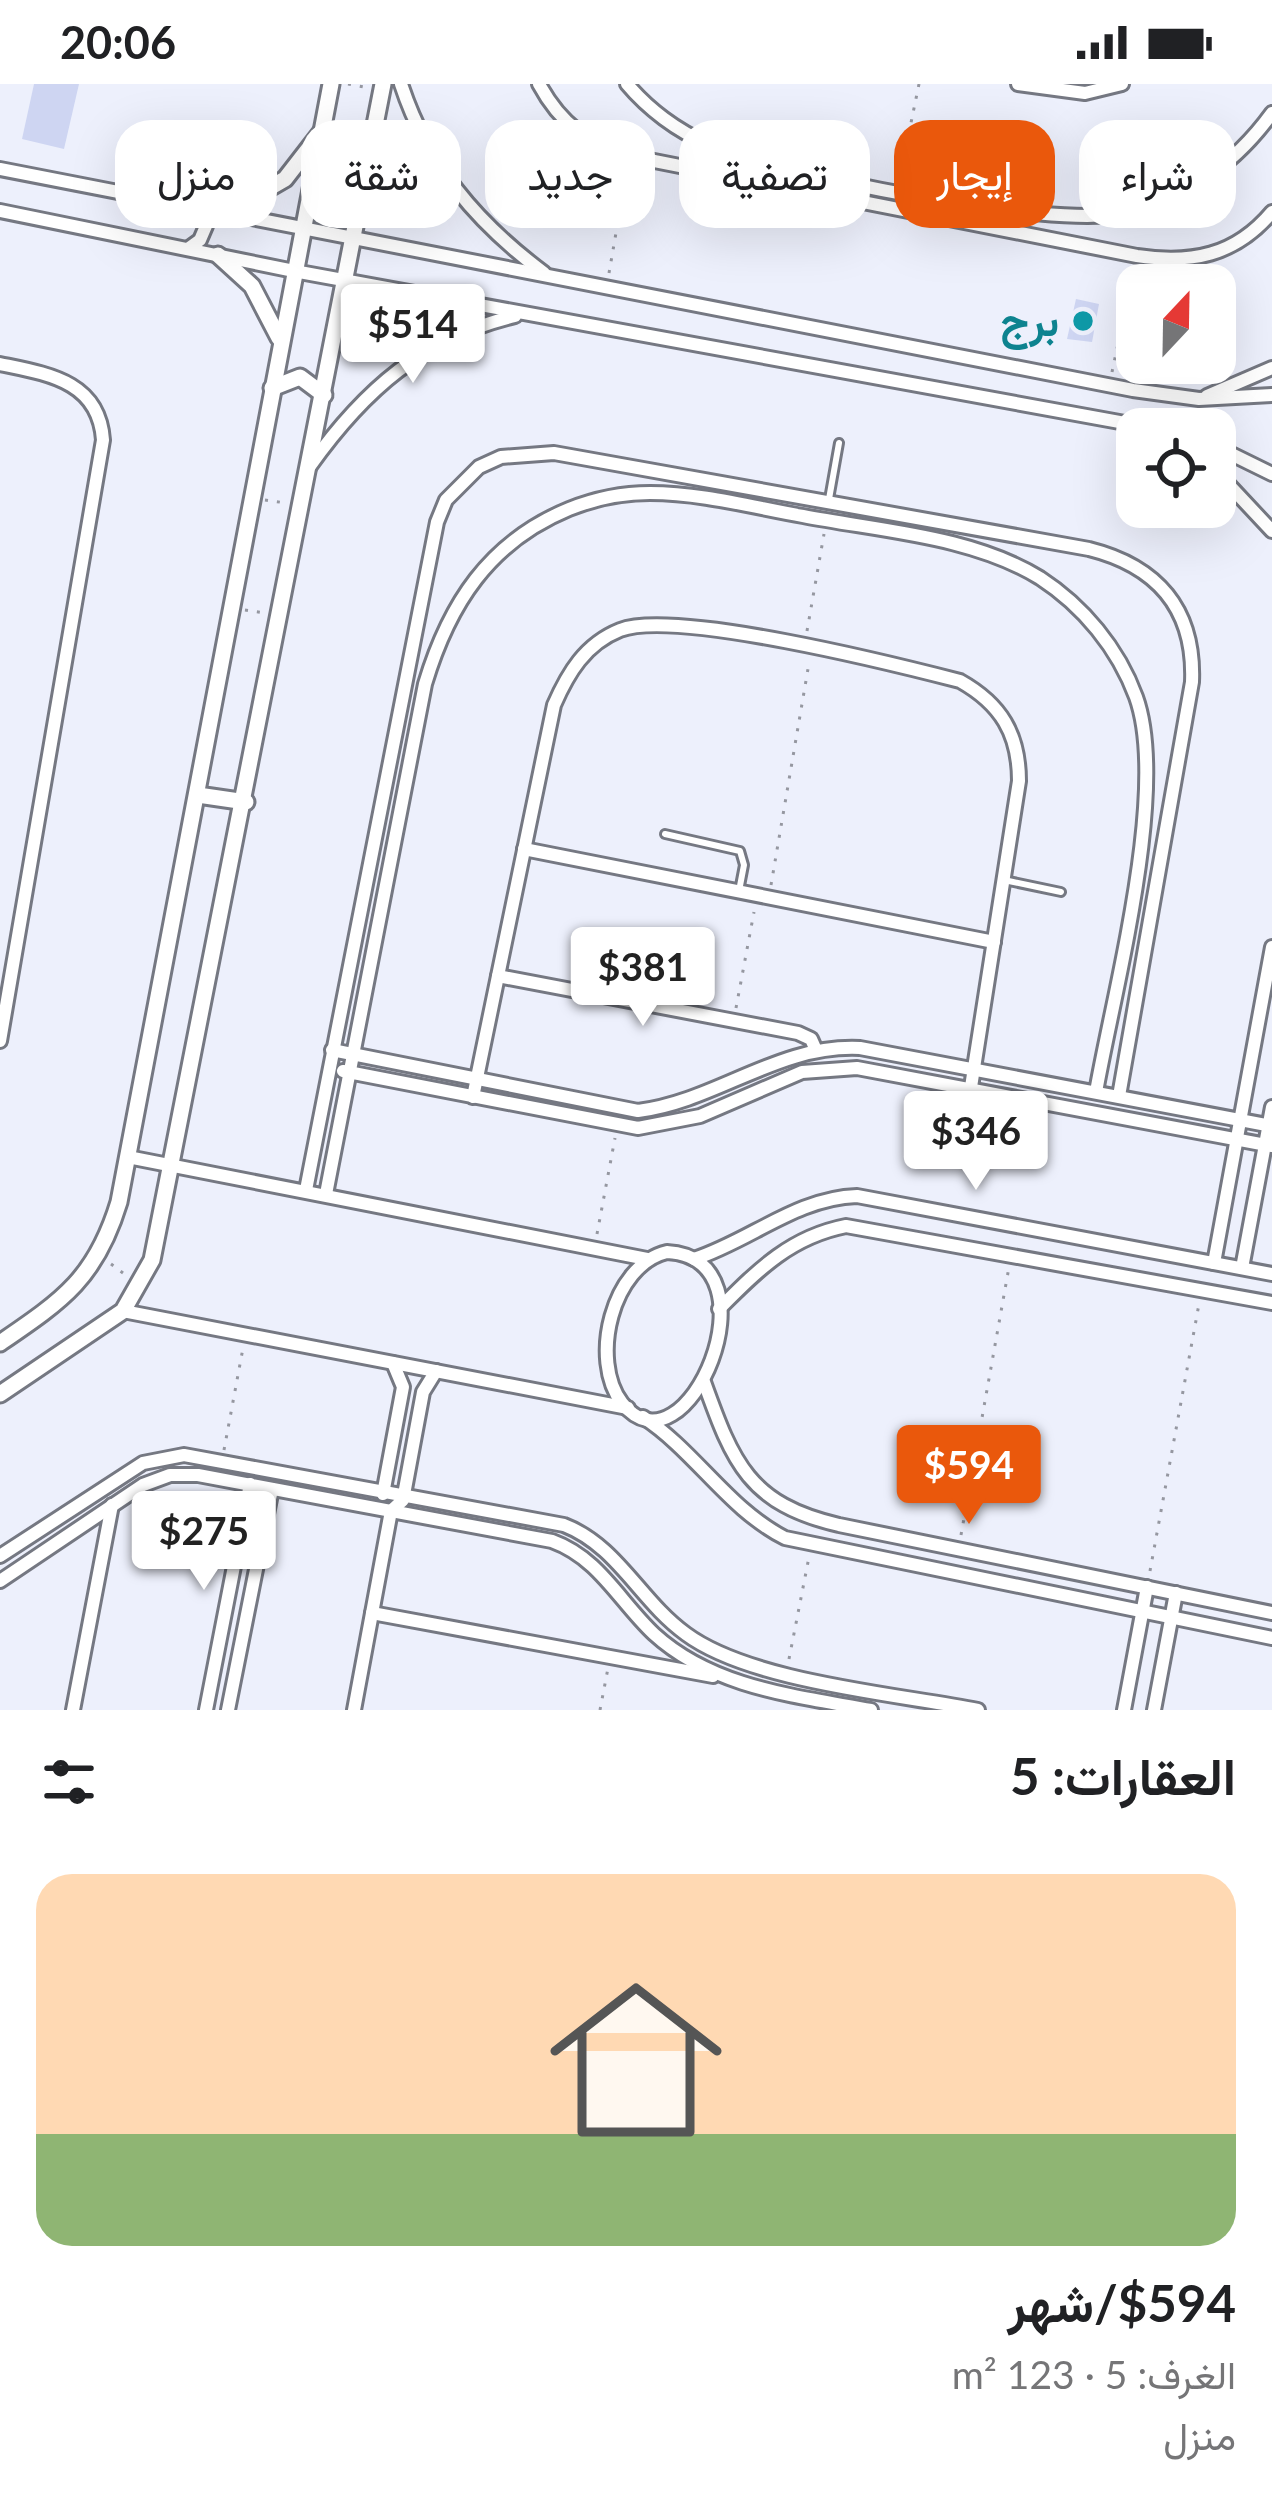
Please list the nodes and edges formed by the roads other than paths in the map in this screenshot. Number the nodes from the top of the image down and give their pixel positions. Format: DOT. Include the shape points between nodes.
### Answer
graph roads {
  1 [pos="331,84"];
  2 [pos="401,84"];
  3 [pos="539,84"];
  4 [pos="627,84"];
  5 [pos="1018,84"];
  6 [pos="1078,84"];
  7 [pos="1122,84"];
  8 [pos="382,87"];
  9 [pos="1063,92"];
  10 [pos="1272,113"];
  11 [pos="325,120"];
  12 [pos="376,120"];
  13 [pos="301,158"];
  14 [pos="0,169"];
  15 [pos="277,184"];
  16 [pos="894,188"];
  17 [pos="115,190"];
  18 [pos="894,208"];
  19 [pos="0,211"];
  20 [pos="1272,212"];
  21 [pos="1055,214"];
  22 [pos="204,228"];
  23 [pos="303,228"];
  24 [pos="356,228"];
  25 [pos="996,228"];
  26 [pos="354,237"];
  27 [pos="188,248"];
  28 [pos="218,255"];
  29 [pos="294,271"];
  30 [pos="550,277"];
  31 [pos="346,280"];
  32 [pos="524,314"];
  33 [pos="281,341"];
  34 [pos="0,364"];
  35 [pos="1272,368"];
  36 [pos="272,388"];
  37 [pos="324,395"];
  38 [pos="1272,395"];
  39 [pos="1199,399"];
  40 [pos="1116,421"];
  41 [pos="838,443"];
  42 [pos="1236,456"];
  43 [pos="648,466"];
  44 [pos="310,467"];
  45 [pos="1272,474"];
  46 [pos="1236,492"];
  47 [pos="644,493"];
  48 [pos="829,500"];
  49 [pos="826,521"];
  50 [pos="1272,531"];
  51 [pos="198,795"];
  52 [pos="246,802"];
  53 [pos="1146,806"];
  54 [pos="1169,811"];
  55 [pos="665,833"];
  56 [pos="524,849"];
  57 [pos="1004,880"];
  58 [pos="739,891"];
  59 [pos="1061,892"];
  60 [pos="994,942"];
  61 [pos="1272,947"];
  62 [pos="498,976"];
  63 [pos="0,1041"];
  64 [pos="815,1048"];
  65 [pos="332,1050"];
  66 [pos="353,1054"];
  67 [pos="974,1068"];
  68 [pos="329,1069"];
  69 [pos="350,1072"];
  70 [pos="476,1079"];
  71 [pos="971,1087"];
  72 [pos="1096,1092"];
  73 [pos="473,1096"];
  74 [pos="1119,1096"];
  75 [pos="1272,1108"];
  76 [pos="1240,1120"];
  77 [pos="1270,1126"];
  78 [pos="1237,1139"];
  79 [pos="1268,1145"];
  80 [pos="128,1157"];
  81 [pos="174,1165"];
  82 [pos="306,1190"];
  83 [pos="326,1195"];
  84 [pos="1048,1231"];
  85 [pos="647,1259"];
  86 [pos="694,1259"];
  87 [pos="1042,1259"];
  88 [pos="1214,1263"];
  89 [pos="1242,1268"];
  90 [pos="1272,1274"];
  91 [pos="1272,1304"];
  92 [pos="719,1309"];
  93 [pos="123,1311"];
  94 [pos="0,1342"];
  95 [pos="392,1363"];
  96 [pos="436,1371"];
  97 [pos="704,1382"];
  98 [pos="0,1394"];
  99 [pos="628,1408"];
  100 [pos="643,1417"];
  101 [pos="184,1455"];
  102 [pos="184,1474"];
  103 [pos="250,1484"];
  104 [pos="272,1489"];
  105 [pos="383,1490"];
  106 [pos="405,1495"];
  107 [pos="112,1505"];
  108 [pos="391,1511"];
  109 [pos="815,1520"];
  110 [pos="810,1547"];
  111 [pos="2,1555"];
  112 [pos="16,1570"];
  113 [pos="0,1581"];
  114 [pos="1147,1587"];
  115 [pos="1176,1593"];
  116 [pos="1142,1612"];
  117 [pos="1272,1612"];
  118 [pos="372,1613"];
  119 [pos="1172,1618"];
  120 [pos="1272,1638"];
  121 [pos="726,1677"];
  122 [pos="849,1685"];
  123 [pos="845,1708"];
  124 [pos="73,1710"];
  125 [pos="206,1710"];
  126 [pos="228,1710"];
  127 [pos="354,1710"];
  128 [pos="871,1710"];
  129 [pos="978,1710"];
  130 [pos="1124,1710"];
  131 [pos="1154,1710"];
  1 -- 11 [label="street"];
  2 -- 30 [label="street" via="456,193"];
  3 -- 18 [label="street" via="566,123 629,157"];
  4 -- 16 [label="street" via="705,143"];
  5 -- 9 [label="street"];
  6 -- 9 [label="street"];
  7 -- 9 [label="street"];
  8 -- 12 [label="street"];
  10 -- 21 [label="street" via="1225,164 1158,203 1093,218"];
  13 -- 15 [label="street"];
  14 -- 17 [label="street"];
  19 -- 27 [label="street"];
  20 -- 25 [label="street" via="1239,243 1189,260"];
  22 -- 27 [label="street"];
  23 -- 26 [label="street"];
  23 -- 29 [label="street"];
  24 -- 26 [label="street"];
  26 -- 30 [label="street"];
  26 -- 31 [label="street"];
  27 -- 28 [label="street"];
  28 -- 29 [label="street"];
  28 -- 33 [label="street" via="262,299"];
  29 -- 31 [label="street"];
  29 -- 33 [label="street"];
  30 -- 39 [label="street"];
  31 -- 32 [label="street"];
  31 -- 37 [label="street"];
  32 -- 40 [label="street"];
  32 -- 44 [label="street" via="480,324 400,365 366,394"];
  33 -- 36 [label="street"];
  34 -- 63 [label="street" via="71,382 95,407 104,440"];
  35 -- 39 [label="street"];
  36 -- 37 [label="street" via="300,377"];
  36 -- 51 [label="street"];
  37 -- 44 [label="street"];
  38 -- 39 [label="street"];
  41 -- 48 [label="lane"];
  42 -- 45 [label="street"];
  43 -- 47 [label="street"];
  43 -- 48 [label="street"];
  43 -- 65 [label="street" via="554,453 501,457 460,481 446,500 424,573"];
  44 -- 52 [label="street"];
  46 -- 50 [label="street"];
  47 -- 49 [label="street"];
  47 -- 66 [label="street" via="541,522 485,565 445,623 425,684"];
  48 -- 49 [label="street"];
  48 -- 54 [label="street" via="1102,552 1161,584 1189,629 1193,655"];
  49 -- 53 [label="street" via="972,549 1070,600 1109,644 1136,696 1148,753"];
  51 -- 52 [label="street"];
  51 -- 80 [label="street"];
  52 -- 81 [label="street"];
  53 -- 54 [label="street"];
  53 -- 72 [label="street"];
  54 -- 74 [label="street"];
  55 -- 58 [label="lane" via="740,851"];
  56 -- 57 [label="street" via="554,705 576,662 616,631 667,623 959,681 999,710 1019,756"];
  56 -- 58 [label="street"];
  56 -- 62 [label="street"];
  57 -- 59 [label="lane"];
  57 -- 60 [label="street"];
  58 -- 60 [label="street"];
  60 -- 67 [label="street"];
  61 -- 76 [label="street"];
  62 -- 64 [label="street" via="805,1035"];
  62 -- 70 [label="street"];
  64 -- 67 [label="street"];
  64 -- 70 [label="street" via="685,1101 638,1111"];
  65 -- 66 [label="street"];
  65 -- 68 [label="street"];
  66 -- 69 [label="street"];
  66 -- 70 [label="street"];
  67 -- 71 [label="street"];
  67 -- 72 [label="street"];
  68 -- 69 [label="street"];
  68 -- 82 [label="street"];
  69 -- 73 [label="street"];
  69 -- 83 [label="street"];
  70 -- 73 [label="street"];
  71 -- 73 [label="street" via="827,1068 772,1081 680,1122 617,1126"];
  71 -- 78 [label="street"];
  72 -- 74 [label="street"];
  74 -- 76 [label="street"];
  75 -- 77 [label="street"];
  76 -- 77 [label="street"];
  76 -- 78 [label="street"];
  77 -- 79 [label="street"];
  78 -- 79 [label="street"];
  78 -- 88 [label="street"];
  79 -- 89 [label="street"];
  80 -- 81 [label="street"];
  80 -- 94 [label="street" via="100,1256 72,1291"];
  81 -- 82 [label="street"];
  81 -- 93 [label="street" via="142,1286"];
  82 -- 83 [label="street"];
  83 -- 85 [label="street"];
  84 -- 86 [label="street" via="839,1197 798,1208"];
  84 -- 87 [label="street"];
  84 -- 88 [label="street"];
  85 -- 86 [label="street" via="667,1252"];
  85 -- 99 [label="street" via="619,1298 609,1329 612,1378"];
  86 -- 92 [label="street"];
  87 -- 91 [label="street"];
  87 -- 92 [label="street" via="872,1227 833,1228 774,1255"];
  88 -- 89 [label="street"];
  89 -- 90 [label="street"];
  92 -- 97 [label="street" via="719,1340"];
  93 -- 95 [label="street"];
  93 -- 98 [label="street"];
  95 -- 96 [label="street"];
  95 -- 105 [label="street" via="403,1387"];
  96 -- 99 [label="street"];
  96 -- 106 [label="street" via="423,1392"];
  97 -- 100 [label="street" via="678,1411"];
  97 -- 109 [label="street" via="742,1473 775,1502"];
  99 -- 100 [label="street"];
  100 -- 110 [label="street" via="750,1518"];
  101 -- 102 [label="street"];
  101 -- 105 [label="street"];
  101 -- 111 [label="street" via="125,1473"];
  102 -- 103 [label="street"];
  102 -- 107 [label="street" via="156,1479"];
  103 -- 104 [label="street"];
  103 -- 125 [label="street"];
  104 -- 108 [label="street"];
  104 -- 126 [label="street"];
  105 -- 106 [label="street"];
  105 -- 108 [label="street"];
  106 -- 108 [label="street"];
  106 -- 122 [label="street" via="579,1531 686,1634 728,1658"];
  107 -- 112 [label="street"];
  107 -- 124 [label="street"];
  108 -- 118 [label="street"];
  108 -- 121 [label="street" via="570,1547 655,1635"];
  109 -- 110 [label="street"];
  109 -- 114 [label="street"];
  110 -- 116 [label="street"];
  111 -- 112 [label="street"];
  112 -- 113 [label="street"];
  114 -- 115 [label="street"];
  114 -- 116 [label="street"];
  115 -- 117 [label="street"];
  115 -- 119 [label="street"];
  116 -- 119 [label="street"];
  116 -- 130 [label="street"];
  118 -- 121 [label="street"];
  118 -- 127 [label="street"];
  119 -- 120 [label="street"];
  119 -- 131 [label="street"];
  121 -- 123 [label="street"];
  122 -- 123 [label="street"];
  122 -- 129 [label="street"];
  123 -- 128 [label="street"];
}
